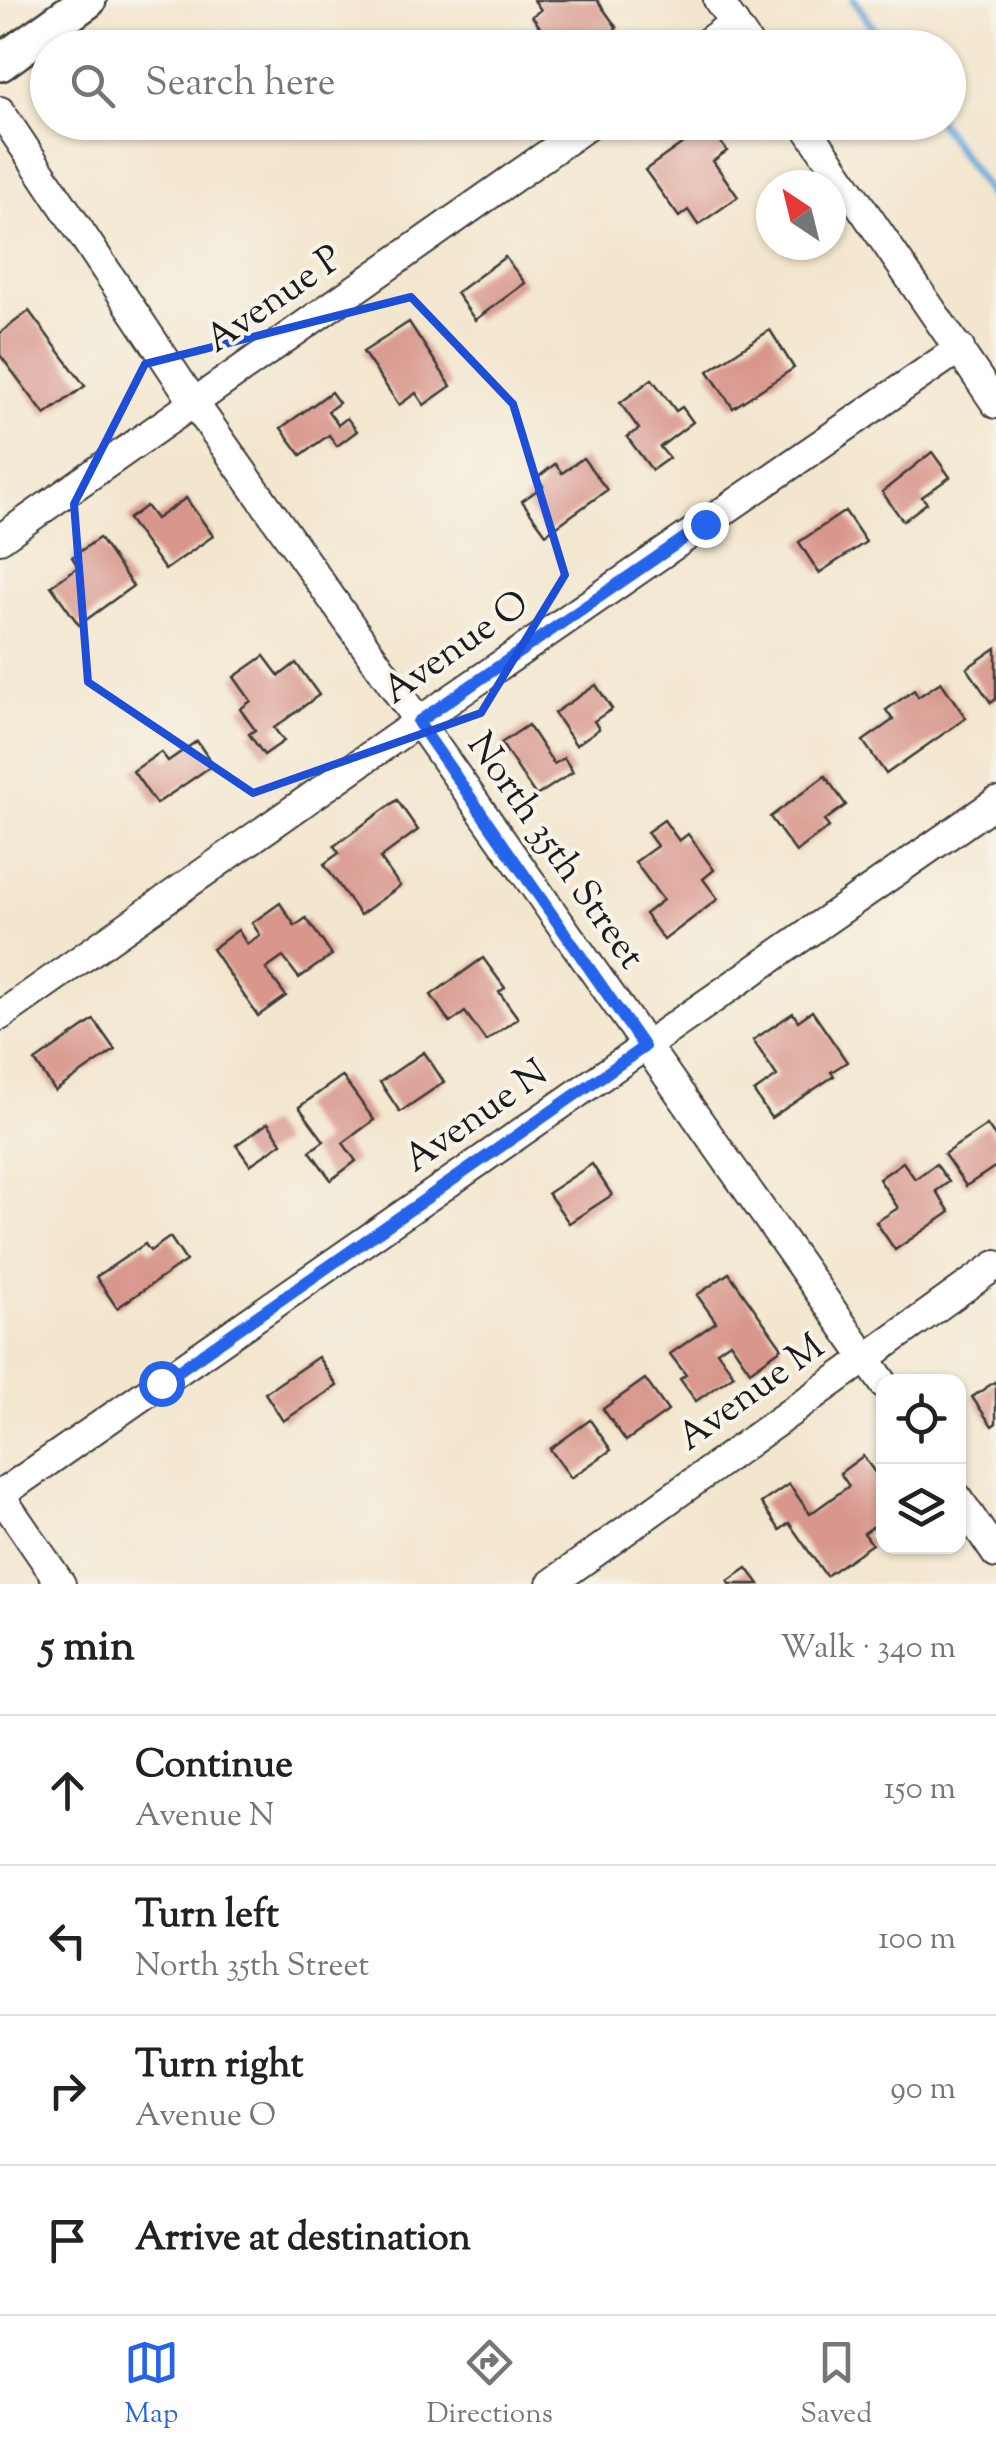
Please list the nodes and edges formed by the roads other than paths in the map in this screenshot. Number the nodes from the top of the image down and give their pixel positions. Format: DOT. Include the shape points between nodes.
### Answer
graph roads {
  1 [pos="88,0"];
  2 [pos="46,30"];
  3 [pos="30,42"];
  4 [pos="0,63"];
  5 [pos="0,111"];
  6 [pos="567,140"];
  7 [pos="816,140"];
  8 [pos="960,348"];
  9 [pos="195,404"];
  10 [pos="996,404"];
  11 [pos="0,539"];
  12 [pos="418,722"];
  13 [pos="996,802"];
  14 [pos="0,1016"];
  15 [pos="644,1047"];
  16 [pos="996,1266"];
  17 [pos="866,1359"];
  18 [pos="877,1374"];
  19 [pos="0,1495"];
  20 [pos="966,1510"];
  21 [pos="996,1554"];
  22 [pos="61,1584"];
  23 [pos="551,1584"];
  1 -- 2 [label="street"];
  3 -- 4 [label="street"];
  5 -- 9 [label="street, North 35th Street"];
  6 -- 9 [label="street, Avenue P"];
  7 -- 8 [label="street"];
  8 -- 10 [label="street"];
  8 -- 12 [label="street, Avenue O"];
  9 -- 11 [label="street, Avenue P"];
  9 -- 12 [label="street, North 35th Street"];
  12 -- 14 [label="street, Avenue O"];
  12 -- 15 [label="street, North 35th Street"];
  13 -- 15 [label="street, Avenue N"];
  15 -- 17 [label="street, North 35th Street"];
  15 -- 19 [label="street, Avenue N"];
  16 -- 17 [label="street, Avenue M"];
  17 -- 18 [label="street, North 35th Street"];
  17 -- 23 [label="street, Avenue M"];
  19 -- 22 [label="street"];
  20 -- 21 [label="street"];
}
